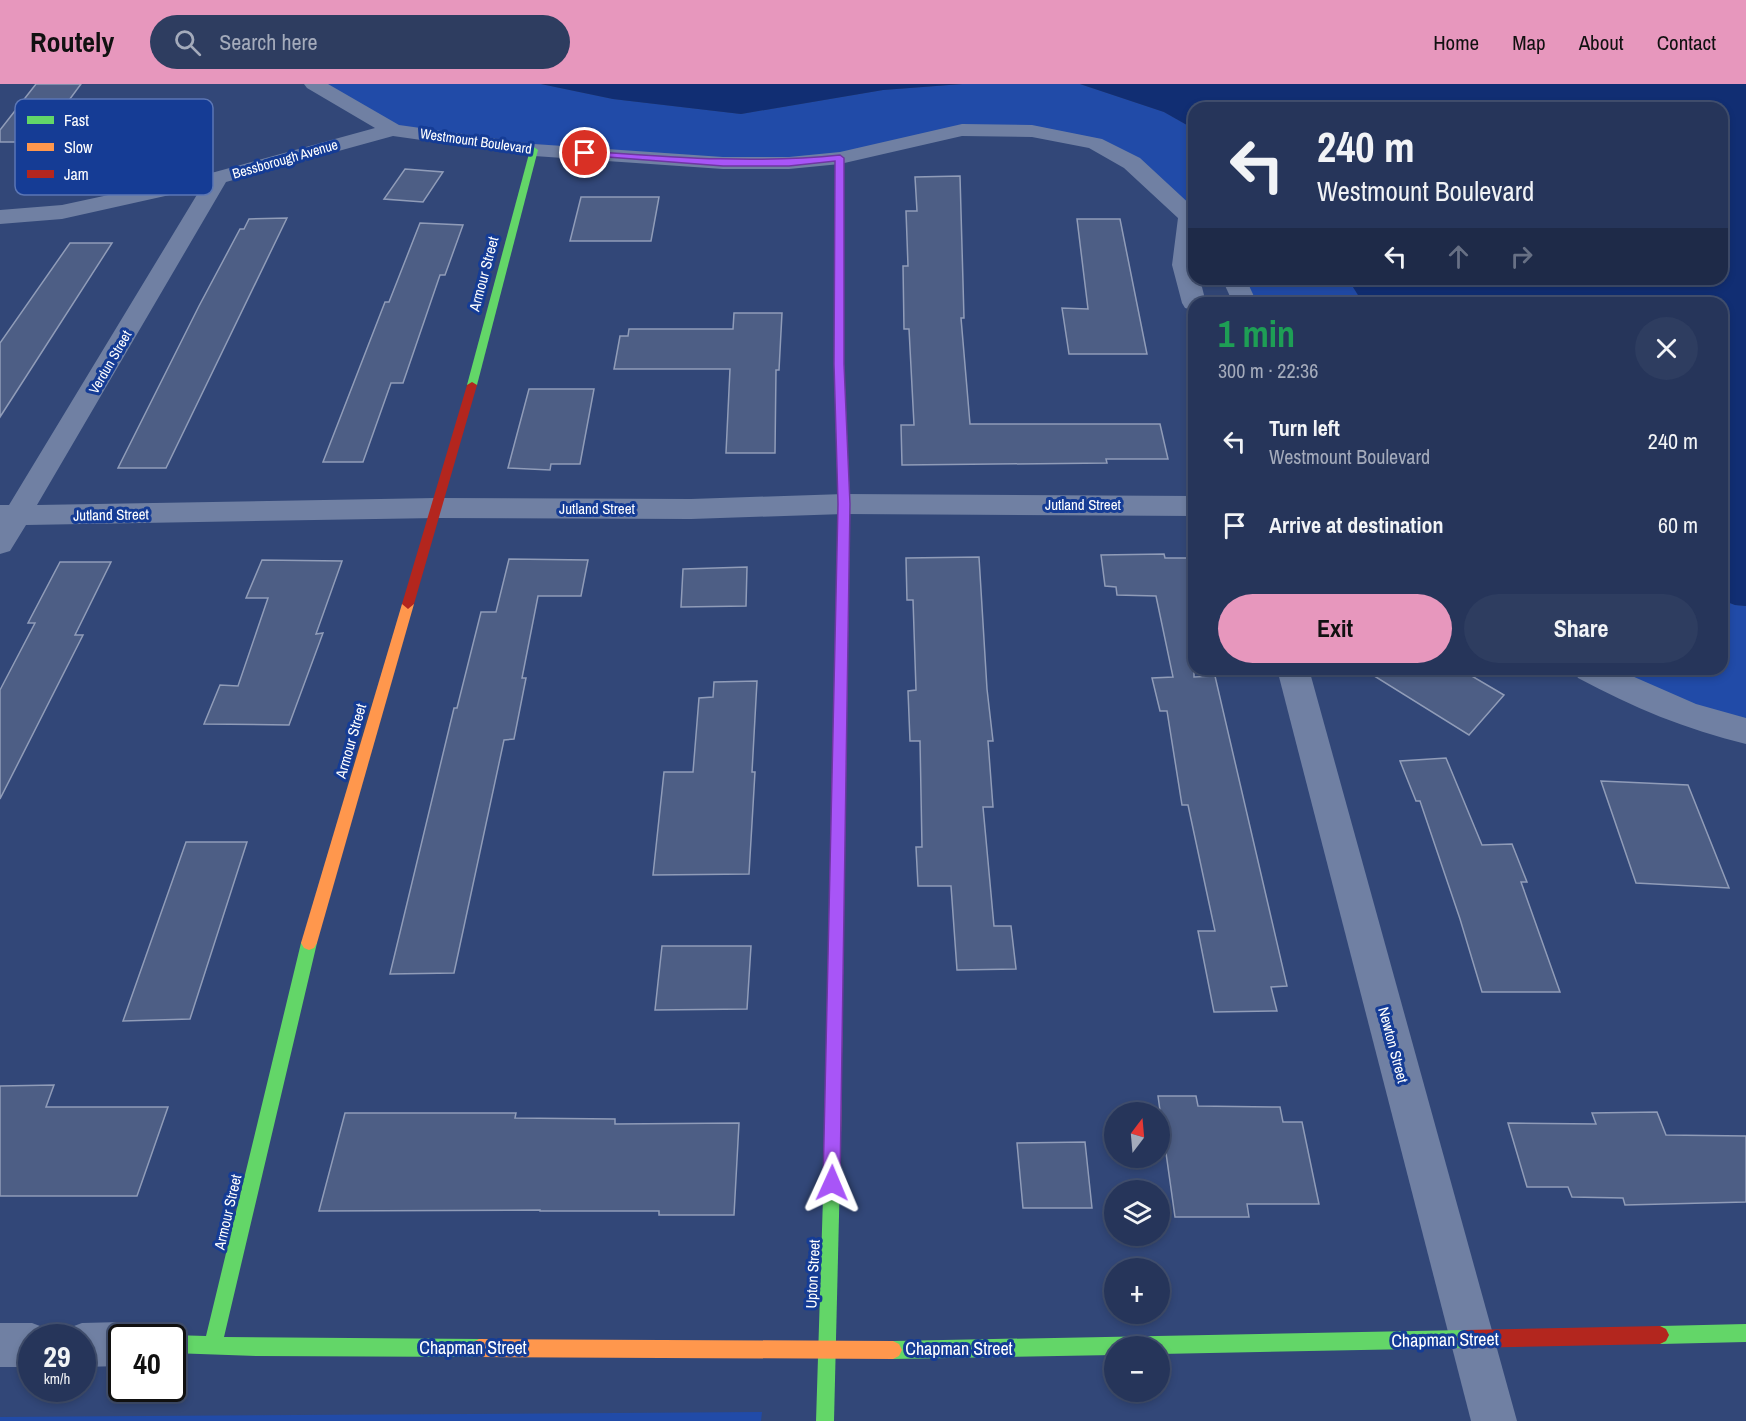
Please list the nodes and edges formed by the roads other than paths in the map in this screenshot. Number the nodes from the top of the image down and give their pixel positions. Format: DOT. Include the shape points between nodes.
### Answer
graph roads {
  1 [pos="314,84"];
  2 [pos="393,130"];
  3 [pos="534,150"];
  4 [pos="840,158"];
  5 [pos="218,178"];
  6 [pos="213,179"];
  7 [pos="213,186"];
  8 [pos="140,195"];
  9 [pos="208,195"];
  10 [pos="1188,213"];
  11 [pos="0,217"];
  12 [pos="1188,241"];
  13 [pos="1188,280"];
  14 [pos="844,504"];
  15 [pos="1188,506"];
  16 [pos="436,508"];
  17 [pos="8,515"];
  18 [pos="0,544"];
  19 [pos="1295,675"];
  20 [pos="1600,675"];
  21 [pos="1746,731"];
  22 [pos="1746,1333"];
  23 [pos="1472,1339"];
  24 [pos="186,1344"];
  25 [pos="213,1344"];
  26 [pos="0,1345"];
  27 [pos="18,1345"];
  28 [pos="826,1348"];
  29 [pos="825,1421"];
  30 [pos="1494,1421"];
  1 -- 2 [label="street, Westmount Boulevard"];
  2 -- 3 [label="street, Westmount Boulevard"];
  2 -- 5 [label="street, Bessborough Avenue"];
  3 -- 4 [label="street, Westmount Boulevard" via="723,163"];
  3 -- 16 [label="street, Armour Street"];
  4 -- 10 [label="street, Westmount Boulevard" via="962,130 1032,131 1095,143 1114,153 1132,163"];
  4 -- 14 [label="street, Upton Street" via="839,364"];
  5 -- 6 [label="street, Bessborough Avenue"];
  5 -- 7 [label="street, Verdun Street"];
  8 -- 11 [label="street, Bessborough Avenue" via="62,212"];
  9 -- 17 [label="street, Verdun Street" via="33,492"];
  12 -- 13 [label="street" via="1184,265"];
  14 -- 15 [label="street, Jutland Street"];
  14 -- 16 [label="street, Jutland Street" via="691,509"];
  14 -- 28 [label="street, Upton Street"];
  16 -- 17 [label="street, Jutland Street"];
  16 -- 25 [label="street, Armour Street" via="302,967"];
  17 -- 18 [label="street, Verdun Street"];
  19 -- 23 [label="street, Newton Street"];
  20 -- 21 [label="street" via="1632,693 1721,726"];
  22 -- 23 [label="street, Chapman Street"];
  23 -- 28 [label="street, Chapman Street" via="966,1350"];
  23 -- 30 [label="street, Newton Street"];
  24 -- 25 [label="street, Chapman Street"];
  25 -- 28 [label="street, Chapman Street"];
  26 -- 27 [label="street"];
  28 -- 29 [label="street, Upton Street"];
}
